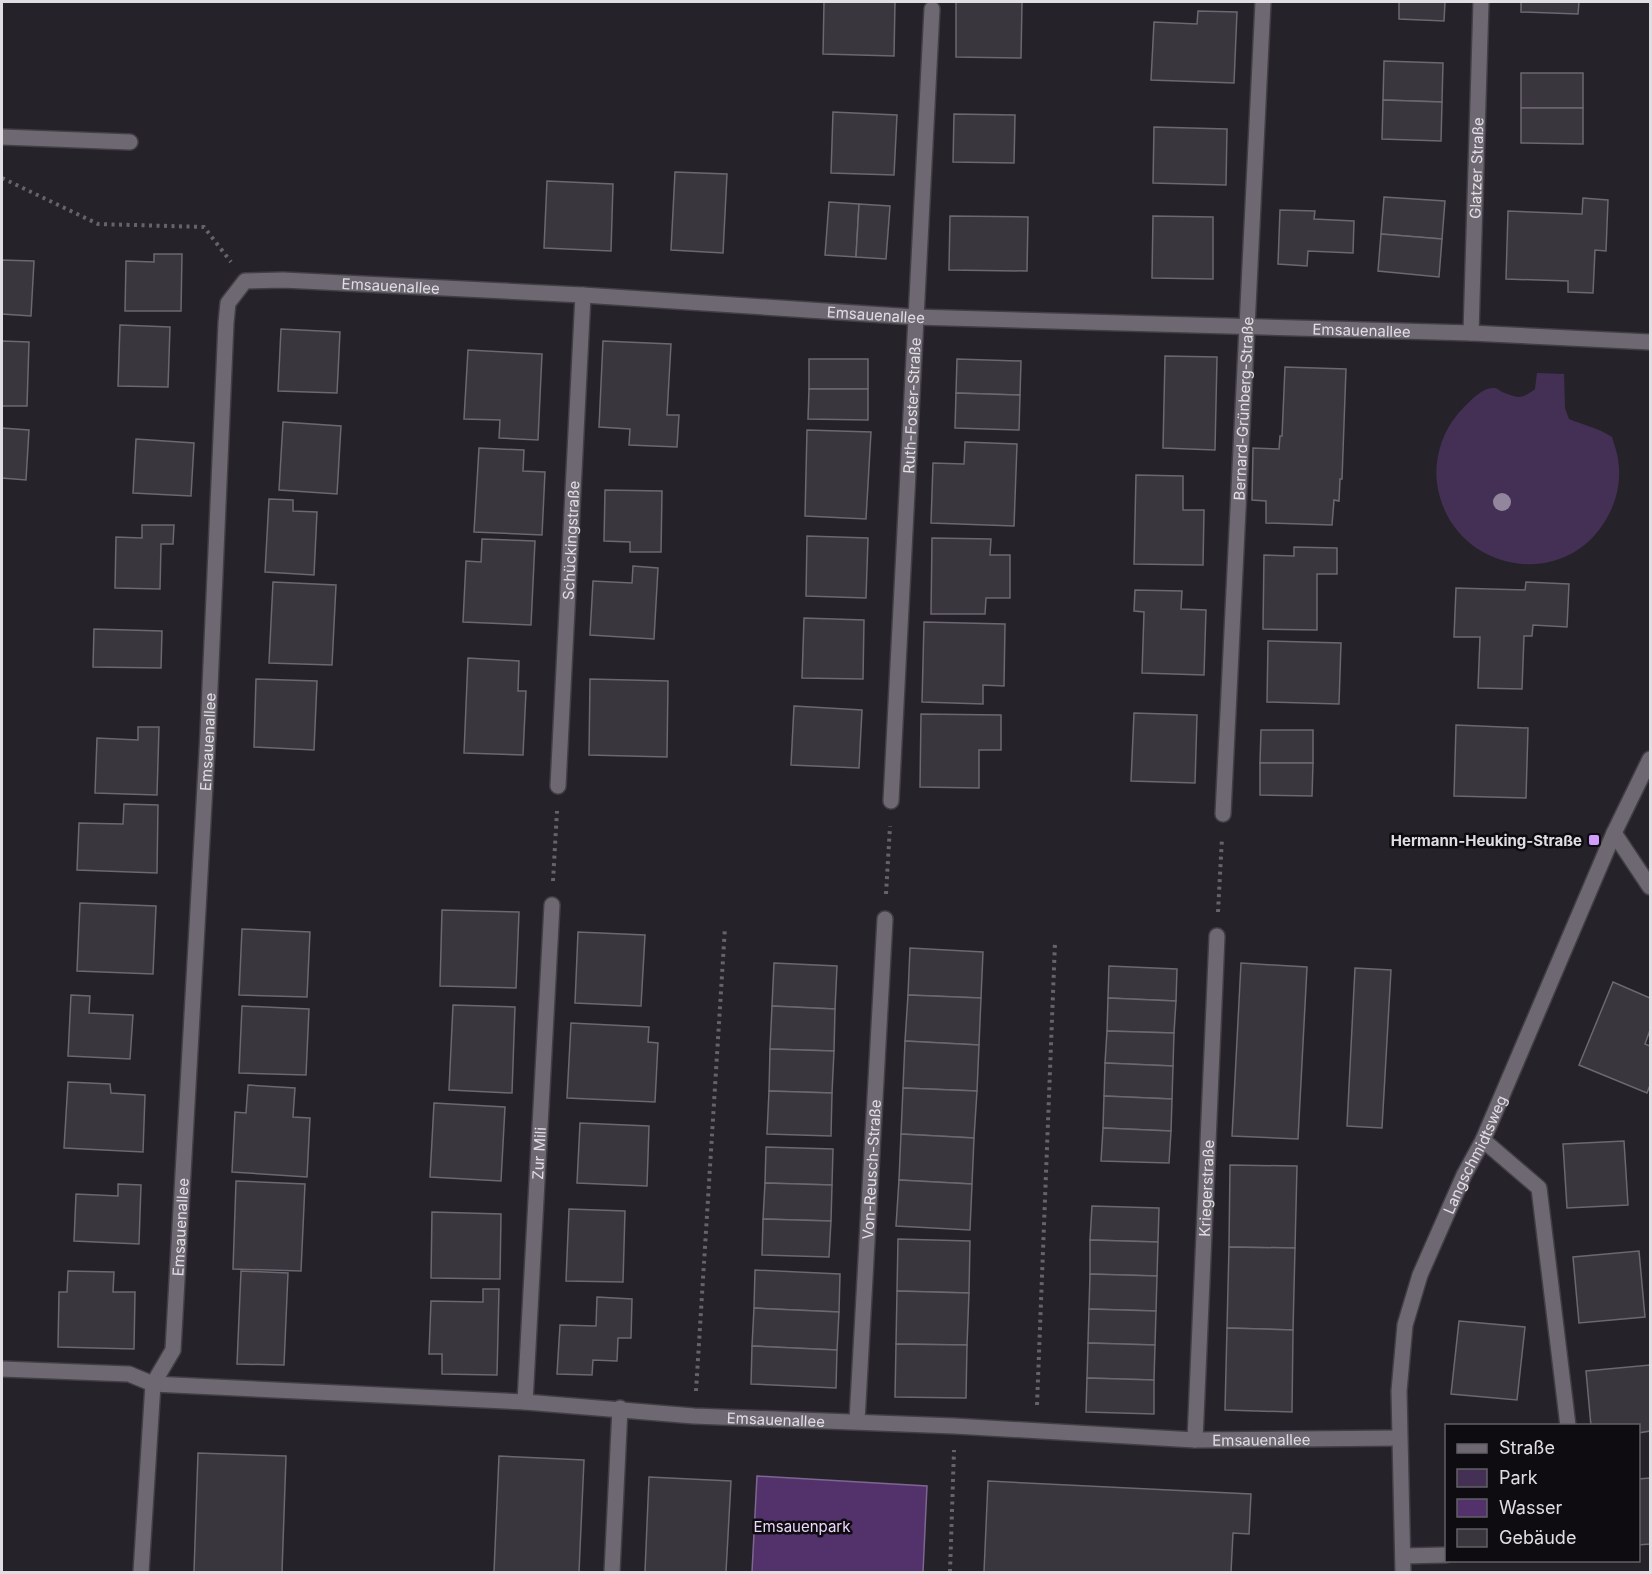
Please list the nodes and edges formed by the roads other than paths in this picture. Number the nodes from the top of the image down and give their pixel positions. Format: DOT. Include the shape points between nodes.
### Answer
graph roads {
  1 [pos="1263,2"];
  2 [pos="1481,2"];
  3 [pos="932,9"];
  4 [pos="2,137"];
  5 [pos="130,142"];
  6 [pos="583,295"];
  7 [pos="915,317"];
  8 [pos="1248,326"];
  9 [pos="1471,333"];
  10 [pos="1650,342"];
  11 [pos="1650,759"];
  12 [pos="558,786"];
  13 [pos="891,801"];
  14 [pos="1223,814"];
  15 [pos="1614,833"];
  16 [pos="1650,887"];
  17 [pos="552,905"];
  18 [pos="885,919"];
  19 [pos="1217,936"];
  20 [pos="1483,1140"];
  21 [pos="2,1369"];
  22 [pos="153,1384"];
  23 [pos="525,1402"];
  24 [pos="620,1408"];
  25 [pos="857,1421"];
  26 [pos="1568,1424"];
  27 [pos="1399,1438"];
  28 [pos="1195,1440"];
  29 [pos="1403,1556"];
  30 [pos="1445,1556"];
  31 [pos="141,1572"];
  32 [pos="612,1572"];
  33 [pos="1403,1572"];
  1 -- 8 [label="street, Bernard-Grünberg-Straße"];
  2 -- 9 [label="street, Glatzer Straße"];
  3 -- 7 [label="street, Ruth-Foster-Straße"];
  4 -- 5 [label="street"];
  6 -- 7 [label="street, Emsauenallee"];
  6 -- 12 [label="street, Schückingstraße"];
  6 -- 22 [label="street, Emsauenallee" via="245,281 228,303 173,1350"];
  7 -- 8 [label="street, Emsauenallee"];
  7 -- 13 [label="street, Ruth-Foster-Straße"];
  8 -- 9 [label="street, Emsauenallee"];
  8 -- 14 [label="street, Bernard-Grünberg-Straße"];
  9 -- 10 [label="street, Emsauenallee"];
  11 -- 15 [label="street, Langschmidtsweg"];
  15 -- 16 [label="street"];
  15 -- 20 [label="street, Langschmidtsweg"];
  17 -- 23 [label="street, Zur Mili"];
  18 -- 25 [label="street, Von-Reusch-Straße"];
  19 -- 28 [label="street, Kriegerstraße"];
  20 -- 26 [label="street" via="1539,1188"];
  20 -- 27 [label="street, Langschmidtsweg" via="1420,1275 1405,1325"];
  21 -- 22 [label="street, Emsauenallee" via="129,1374"];
  22 -- 23 [label="street, Emsauenallee"];
  22 -- 31 [label="street"];
  23 -- 24 [label="street, Emsauenallee"];
  24 -- 25 [label="street, Emsauenallee" via="694,1416"];
  24 -- 32 [label="street"];
  25 -- 28 [label="street, Emsauenallee"];
  27 -- 28 [label="street, Emsauenallee"];
  27 -- 29 [label="street, Langschmidtsweg"];
  29 -- 30 [label="street"];
  29 -- 33 [label="street, Langschmidtsweg"];
}
